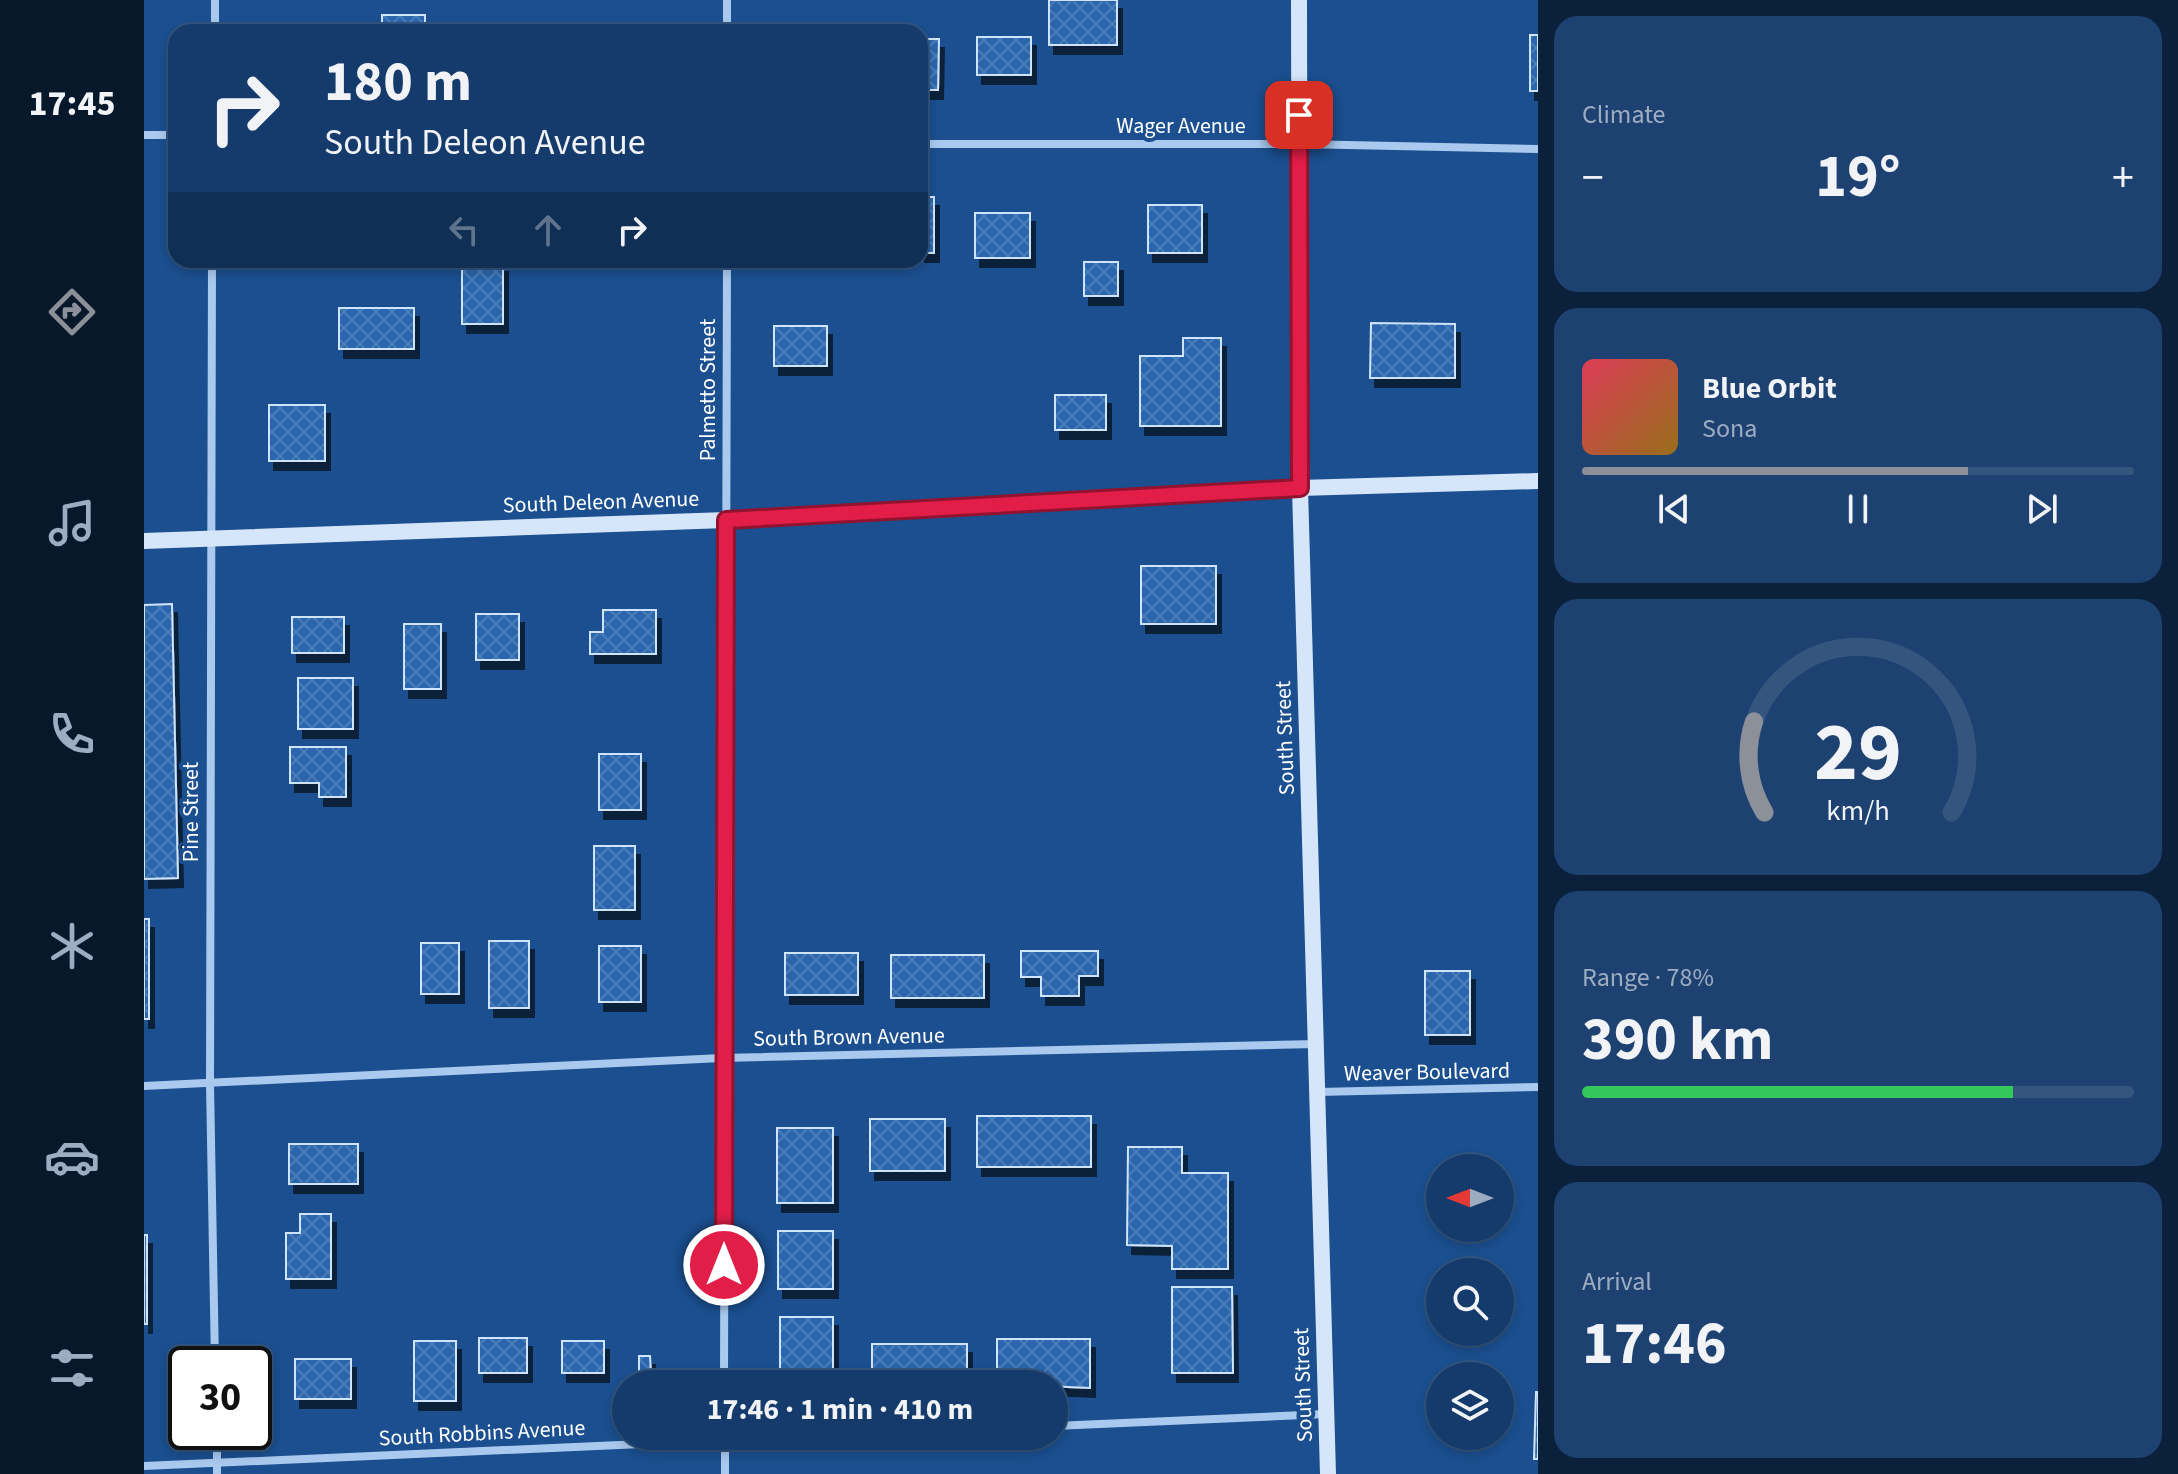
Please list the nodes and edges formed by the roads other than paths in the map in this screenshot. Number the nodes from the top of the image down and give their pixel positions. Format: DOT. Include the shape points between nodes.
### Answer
graph roads {
  1 [pos="215,0"];
  2 [pos="727,0"];
  3 [pos="1299,0"];
  4 [pos="215,24"];
  5 [pos="727,24"];
  6 [pos="144,135"];
  7 [pos="168,135"];
  8 [pos="928,144"];
  9 [pos="1299,144"];
  10 [pos="1538,149"];
  11 [pos="212,268"];
  12 [pos="727,268"];
  13 [pos="1538,481"];
  14 [pos="1300,488"];
  15 [pos="726,520"];
  16 [pos="209,537"];
  17 [pos="144,541"];
  18 [pos="1316,1044"];
  19 [pos="722,1058"];
  20 [pos="210,1084"];
  21 [pos="144,1086"];
  22 [pos="1538,1087"];
  23 [pos="1317,1092"];
  24 [pos="215,1346"];
  25 [pos="724,1370"];
  26 [pos="1326,1414"];
  27 [pos="1068,1425"];
  28 [pos="612,1443"];
  29 [pos="217,1450"];
  30 [pos="725,1450"];
  31 [pos="217,1462"];
  32 [pos="144,1466"];
  33 [pos="217,1474"];
  34 [pos="725,1474"];
  35 [pos="1328,1474"];
  1 -- 4 [label="street"];
  2 -- 5 [label="street"];
  3 -- 9 [label="main road, South Street"];
  6 -- 7 [label="street"];
  8 -- 9 [label="street, Wager Avenue"];
  9 -- 10 [label="street, Wager Avenue"];
  9 -- 14 [label="main road, South Street"];
  11 -- 16 [label="street, Pine Street"];
  12 -- 15 [label="street, Palmetto Street"];
  13 -- 14 [label="main road, South Deleon Avenue"];
  14 -- 15 [label="main road, South Deleon Avenue"];
  14 -- 18 [label="main road, South Street"];
  15 -- 16 [label="main road, South Deleon Avenue"];
  15 -- 19 [label="street, Palmetto Street"];
  16 -- 17 [label="main road, South Deleon Avenue"];
  16 -- 20 [label="street, Pine Street"];
  18 -- 19 [label="street, South Brown Avenue"];
  18 -- 23 [label="main road, South Street"];
  19 -- 20 [label="street, South Brown Avenue"];
  19 -- 25 [label="street, Palmetto Street"];
  20 -- 21 [label="street, South Brown Avenue"];
  20 -- 24 [label="street, Pine Street"];
  22 -- 23 [label="street, Weaver Boulevard"];
  23 -- 26 [label="main road, South Street"];
  26 -- 27 [label="street"];
  26 -- 35 [label="main road, South Street"];
  28 -- 31 [label="street, South Robbins Avenue"];
  29 -- 31 [label="street"];
  30 -- 34 [label="street"];
  31 -- 32 [label="street, South Robbins Avenue"];
  31 -- 33 [label="street"];
}
